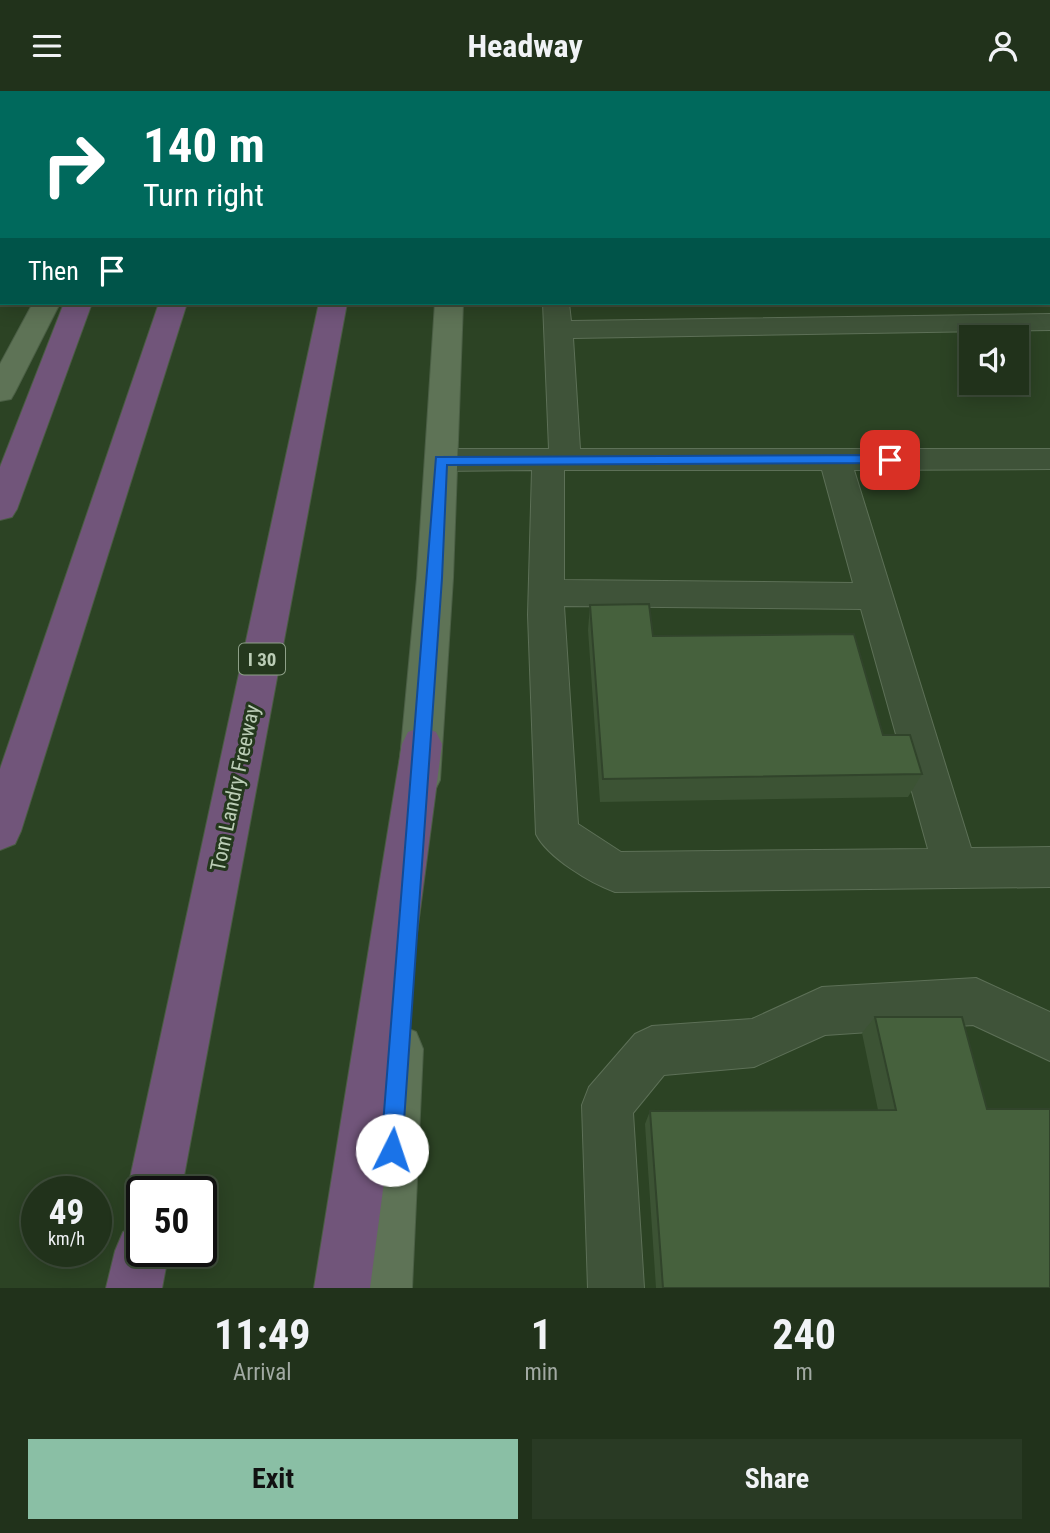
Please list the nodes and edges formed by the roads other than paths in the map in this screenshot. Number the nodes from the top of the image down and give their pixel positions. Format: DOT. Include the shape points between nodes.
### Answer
graph roads {
  1 [pos="45,305"];
  2 [pos="77,305"];
  3 [pos="172,305"];
  4 [pos="333,305"];
  5 [pos="449,305"];
  6 [pos="557,316"];
  7 [pos="1050,322"];
  8 [pos="0,392"];
  9 [pos="1050,459"];
  10 [pos="441,460"];
  11 [pos="556,460"];
  12 [pos="835,460"];
  13 [pos="0,509"];
  14 [pos="546,593"];
  15 [pos="875,596"];
  16 [pos="422,744"];
  17 [pos="0,831"];
  18 [pos="955,867"];
  19 [pos="1050,867"];
  20 [pos="1050,1037"];
  21 [pos="157,1176"];
  22 [pos="139,1267"];
  23 [pos="134,1288"];
  24 [pos="342,1288"];
  25 [pos="384,1288"];
  26 [pos="616,1288"];
  1 -- 8 [label="main road"];
  2 -- 13 [label="highway"];
  3 -- 17 [label="highway"];
  4 -- 21 [label="highway, Tom Landry Freeway / I 30"];
  5 -- 10 [label="main road"];
  6 -- 7 [label="lane"];
  6 -- 11 [label="lane"];
  9 -- 12 [label="lane"];
  10 -- 11 [label="lane"];
  10 -- 16 [label="main road"];
  11 -- 12 [label="lane"];
  11 -- 14 [label="lane"];
  12 -- 15 [label="lane"];
  14 -- 15 [label="lane"];
  14 -- 18 [label="lane" via="556,834 615,872"];
  15 -- 18 [label="lane"];
  16 -- 24 [label="highway"];
  16 -- 25 [label="main road"];
  18 -- 19 [label="lane"];
  20 -- 26 [label="lane" via="976,1001 822,1011 754,1043 652,1051 607,1105"];
  22 -- 23 [label="highway"];
}
